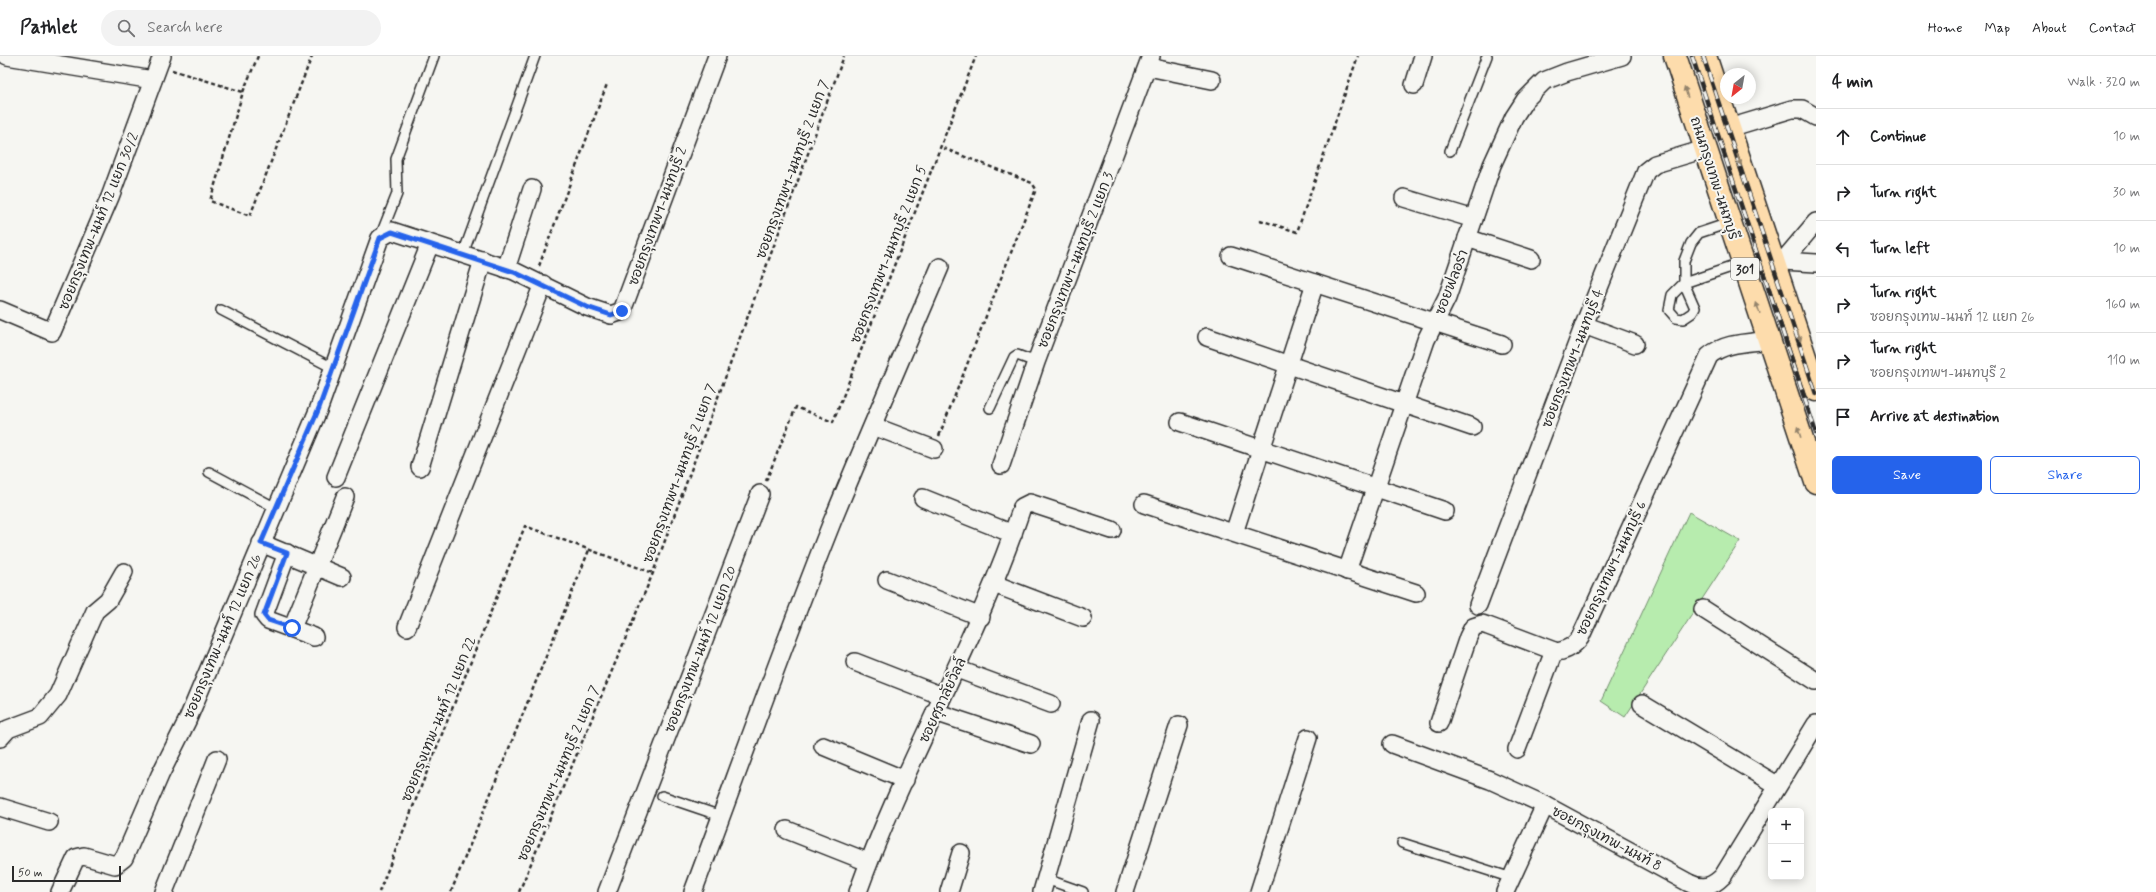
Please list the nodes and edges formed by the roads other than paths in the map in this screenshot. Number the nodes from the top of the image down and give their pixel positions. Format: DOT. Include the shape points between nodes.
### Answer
graph roads {
  1 [pos="8,56"];
  2 [pos="434,56"];
  3 [pos="535,56"];
  4 [pos="717,56"];
  5 [pos="1423,56"];
  6 [pos="1487,56"];
  7 [pos="1622,56"];
  8 [pos="1675,56"];
  9 [pos="1705,56"];
  10 [pos="31,58"];
  11 [pos="72,61"];
  12 [pos="1150,61"];
  13 [pos="157,67"];
  14 [pos="1212,80"];
  15 [pos="1414,85"];
  16 [pos="1816,117"];
  17 [pos="1729,128"];
  18 [pos="1705,149"];
  19 [pos="1450,151"];
  20 [pos="532,189"];
  21 [pos="1404,198"];
  22 [pos="1474,219"];
  23 [pos="1730,222"];
  24 [pos="1816,222"];
  25 [pos="380,238"];
  26 [pos="1467,238"];
  27 [pos="430,244"];
  28 [pos="463,254"];
  29 [pos="1231,256"];
  30 [pos="1531,259"];
  31 [pos="483,260"];
  32 [pos="1779,262"];
  33 [pos="1743,263"];
  34 [pos="1816,263"];
  35 [pos="940,268"];
  36 [pos="506,269"];
  37 [pos="538,282"];
  38 [pos="1315,283"];
  39 [pos="0,310"];
  40 [pos="221,310"];
  41 [pos="1436,323"];
  42 [pos="1584,324"];
  43 [pos="1206,337"];
  44 [pos="1769,340"];
  45 [pos="1502,344"];
  46 [pos="1635,344"];
  47 [pos="1036,362"];
  48 [pos="1289,365"];
  49 [pos="333,368"];
  50 [pos="1816,390"];
  51 [pos="1404,404"];
  52 [pos="990,408"];
  53 [pos="1180,422"];
  54 [pos="873,426"];
  55 [pos="1472,427"];
  56 [pos="934,449"];
  57 [pos="1261,449"];
  58 [pos="1001,465"];
  59 [pos="420,467"];
  60 [pos="209,472"];
  61 [pos="336,477"];
  62 [pos="1816,482"];
  63 [pos="1376,488"];
  64 [pos="760,494"];
  65 [pos="345,497"];
  66 [pos="923,498"];
  67 [pos="1144,504"];
  68 [pos="276,508"];
  69 [pos="1445,511"];
  70 [pos="1112,530"];
  71 [pos="1234,533"];
  72 [pos="1013,534"];
  73 [pos="261,543"];
  74 [pos="287,553"];
  75 [pos="317,565"];
  76 [pos="1347,570"];
  77 [pos="124,572"];
  78 [pos="342,577"];
  79 [pos="887,580"];
  80 [pos="994,584"];
  81 [pos="1416,593"];
  82 [pos="1478,605"];
  83 [pos="1703,609"];
  84 [pos="981,617"];
  85 [pos="1083,618"];
  86 [pos="407,627"];
  87 [pos="292,628"];
  88 [pos="314,637"];
  89 [pos="1554,651"];
  90 [pos="855,662"];
  91 [pos="957,669"];
  92 [pos="1816,681"];
  93 [pos="942,696"];
  94 [pos="1051,704"];
  95 [pos="1642,704"];
  96 [pos="935,712"];
  97 [pos="1091,720"];
  98 [pos="1438,723"];
  99 [pos="1816,724"];
  100 [pos="1179,725"];
  101 [pos="0,738"];
  102 [pos="1308,738"];
  103 [pos="1031,744"];
  104 [pos="1392,744"];
  105 [pos="823,746"];
  106 [pos="1517,749"];
  107 [pos="217,759"];
  108 [pos="905,780"];
  109 [pos="1777,785"];
  110 [pos="662,796"];
  111 [pos="1545,805"];
  112 [pos="0,807"];
  113 [pos="721,816"];
  114 [pos="49,822"];
  115 [pos="787,830"];
  116 [pos="1402,842"];
  117 [pos="961,853"];
  118 [pos="868,862"];
  119 [pos="1509,885"];
  120 [pos="1044,886"];
  121 [pos="1710,889"];
  122 [pos="60,892"];
  123 [pos="164,892"];
  124 [pos="607,892"];
  125 [pos="693,892"];
  126 [pos="858,892"];
  127 [pos="948,892"];
  128 [pos="1083,892"];
  129 [pos="1125,892"];
  130 [pos="1259,892"];
  1 -- 10 [label="street"];
  2 -- 25 [label="lane" via="396,159 397,194"];
  3 -- 28 [label="lane"];
  4 -- 37 [label="street, ซอยกรุงเทพฯ-นนทบุรี 2" via="622,311 611,315 587,307"];
  5 -- 15 [label="street"];
  6 -- 19 [label="lane"];
  7 -- 22 [label="street, ซอยฟลอร่า" via="1544,81 1525,100 1514,117 1492,165"];
  18 -- 8 [label="main road, ถนนกรุงเทพ-นนทบุรี / 301, one-way"];
  9 -- 17 [label="main road, ถนนกรุงเทพ-นนทบุรี / 301"];
  10 -- 11 [label="street"];
  11 -- 13 [label="street"];
  12 -- 14 [label="street"];
  12 -- 47 [label="street, ซอยกรุงเทพฯ-นนทบุรี 2 แยก 3"];
  13 -- 39 [label="street, ซอยกรุงเทพ-นนท์ 12 แยก 30/2" via="110,198 52,332"];
  16 -- 17 [label="street" via="1802,109 1792,108"];
  17 -- 32 [label="main road, ถนนกรุงเทพ-นนทบุรี / 301, one-way"];
  18 -- 23 [label="main road, ถนนกรุงเทพ-นนทบุรี / 301"];
  18 -- 42 [label="street, ซอยกรุงเทพฯ-นนทบุรี 4" via="1655,164 1646,171"];
  20 -- 36 [label="street"];
  21 -- 22 [label="street"];
  22 -- 26 [label="street, ซอยฟลอร่า"];
  23 -- 33 [label="main road, ถนนกรุงเทพ-นนทบุรี / 301"];
  23 -- 33 [label="lane" via="1699,233 1691,243 1684,261 1684,283"];
  24 -- 32 [label="street"];
  25 -- 27 [label="street, ซอยกรุงเทพฯ-นนทบุรี 2" via="392,232"];
  25 -- 49 [label="street, ซอยกรุงเทพ-นนท์ 12 แยก 26"];
  26 -- 30 [label="street"];
  26 -- 41 [label="street, ซอยฟลอร่า"];
  27 -- 28 [label="street, ซอยกรุงเทพฯ-นนทบุรี 2"];
  27 -- 61 [label="street"];
  28 -- 31 [label="street, ซอยกรุงเทพฯ-นนทบุรี 2"];
  29 -- 38 [label="street"];
  31 -- 36 [label="street, ซอยกรุงเทพฯ-นนทบุรี 2"];
  31 -- 59 [label="street"];
  32 -- 34 [label="street"];
  32 -- 50 [label="main road, ถนนกรุงเทพ-นนทบุรี / 301, one-way"];
  44 -- 33 [label="main road, ถนนกรุงเทพ-นนทบุรี / 301, one-way"];
  35 -- 54 [label="street"];
  36 -- 37 [label="street, ซอยกรุงเทพฯ-นนทบุรี 2"];
  37 -- 86 [label="street"];
  38 -- 41 [label="street"];
  38 -- 48 [label="street"];
  40 -- 49 [label="lane"];
  41 -- 45 [label="street"];
  41 -- 51 [label="street, ซอยฟลอร่า" via="1426,340"];
  42 -- 46 [label="street"];
  42 -- 82 [label="street, ซอยกรุงเทพฯ-นนทบุรี 4"];
  43 -- 48 [label="street"];
  62 -- 44 [label="main road, ถนนกรุงเทพ-นนทบุรี / 301, one-way"];
  44 -- 89 [label="street, ซอยกรุงเทพฯ-นนทบุรี 6" via="1730,346 1716,350 1709,356 1580,638 1566,650"];
  47 -- 52 [label="lane" via="1017,355 1014,357"];
  47 -- 58 [label="street, ซอยกรุงเทพฯ-นนทบุรี 2 แยก 3"];
  48 -- 51 [label="street"];
  48 -- 57 [label="street"];
  49 -- 68 [label="street, ซอยกรุงเทพ-นนท์ 12 แยก 26" via="319,408"];
  51 -- 55 [label="street"];
  51 -- 63 [label="street, ซอยฟลอร่า"];
  53 -- 57 [label="street"];
  54 -- 56 [label="street"];
  54 -- 113 [label="street" via="780,656"];
  57 -- 63 [label="street"];
  57 -- 71 [label="street"];
  60 -- 68 [label="lane"];
  63 -- 69 [label="street"];
  63 -- 76 [label="street, ซอยฟลอร่า"];
  64 -- 124 [label="street, ซอยกรุงเทพ-นนท์ 12 แยก 20"];
  65 -- 75 [label="street"];
  66 -- 72 [label="street"];
  67 -- 71 [label="street"];
  68 -- 73 [label="street, ซอยกรุงเทพ-นนท์ 12 แยก 26"];
  70 -- 72 [label="street, ซอยศุภาลัยวิลล์" via="1030,503 1022,507"];
  71 -- 76 [label="street"];
  72 -- 80 [label="street, ซอยศุภาลัยวิลล์"];
  73 -- 74 [label="street"];
  73 -- 122 [label="street, ซอยกรุงเทพ-นนท์ 12 แยก 26" via="187,721 124,858 115,865 84,856 76,858"];
  74 -- 75 [label="street"];
  74 -- 87 [label="street" via="264,612 268,620"];
  75 -- 78 [label="street"];
  75 -- 87 [label="street"];
  76 -- 81 [label="street"];
  77 -- 101 [label="street" via="108,600 95,611 58,695 40,717 8,729"];
  79 -- 84 [label="street"];
  80 -- 84 [label="street, ซอยศุภาลัยวิลล์"];
  80 -- 85 [label="street"];
  83 -- 92 [label="street"];
  84 -- 91 [label="street, ซอยศุภาลัยวิลล์"];
  87 -- 88 [label="street"];
  89 -- 98 [label="street" via="1482,624 1473,627"];
  89 -- 106 [label="street"];
  90 -- 93 [label="street"];
  91 -- 93 [label="street, ซอยศุภาลัยวิลล์"];
  91 -- 94 [label="street"];
  93 -- 96 [label="street, ซอยศุภาลัยวิลล์"];
  95 -- 109 [label="street"];
  96 -- 103 [label="street"];
  96 -- 108 [label="street, ซอยศุภาลัยวิลล์"];
  97 -- 120 [label="street"];
  99 -- 109 [label="street, ซอยกรุงเทพ-นนท์ 8"];
  100 -- 129 [label="street"];
  102 -- 130 [label="street"];
  104 -- 111 [label="street, ซอยกรุงเทพ-นนท์ 8" via="1490,780"];
  105 -- 108 [label="street"];
  107 -- 123 [label="street"];
  108 -- 118 [label="street, ซอยศุภาลัยวิลล์"];
  109 -- 121 [label="street, ซอยกรุงเทพ-นนท์ 8" via="1723,876"];
  110 -- 113 [label="lane"];
  111 -- 119 [label="street, ซอยกรุงเทพ-นนท์ 8"];
  111 -- 121 [label="street, ซอยกรุงเทพ-นนท์ 8" via="1694,886"];
  112 -- 114 [label="street"];
  113 -- 125 [label="street"];
  115 -- 118 [label="street"];
  116 -- 119 [label="lane"];
  117 -- 127 [label="street"];
  118 -- 126 [label="street, ซอยศุภาลัยวิลล์"];
  120 -- 128 [label="lane"];
}
